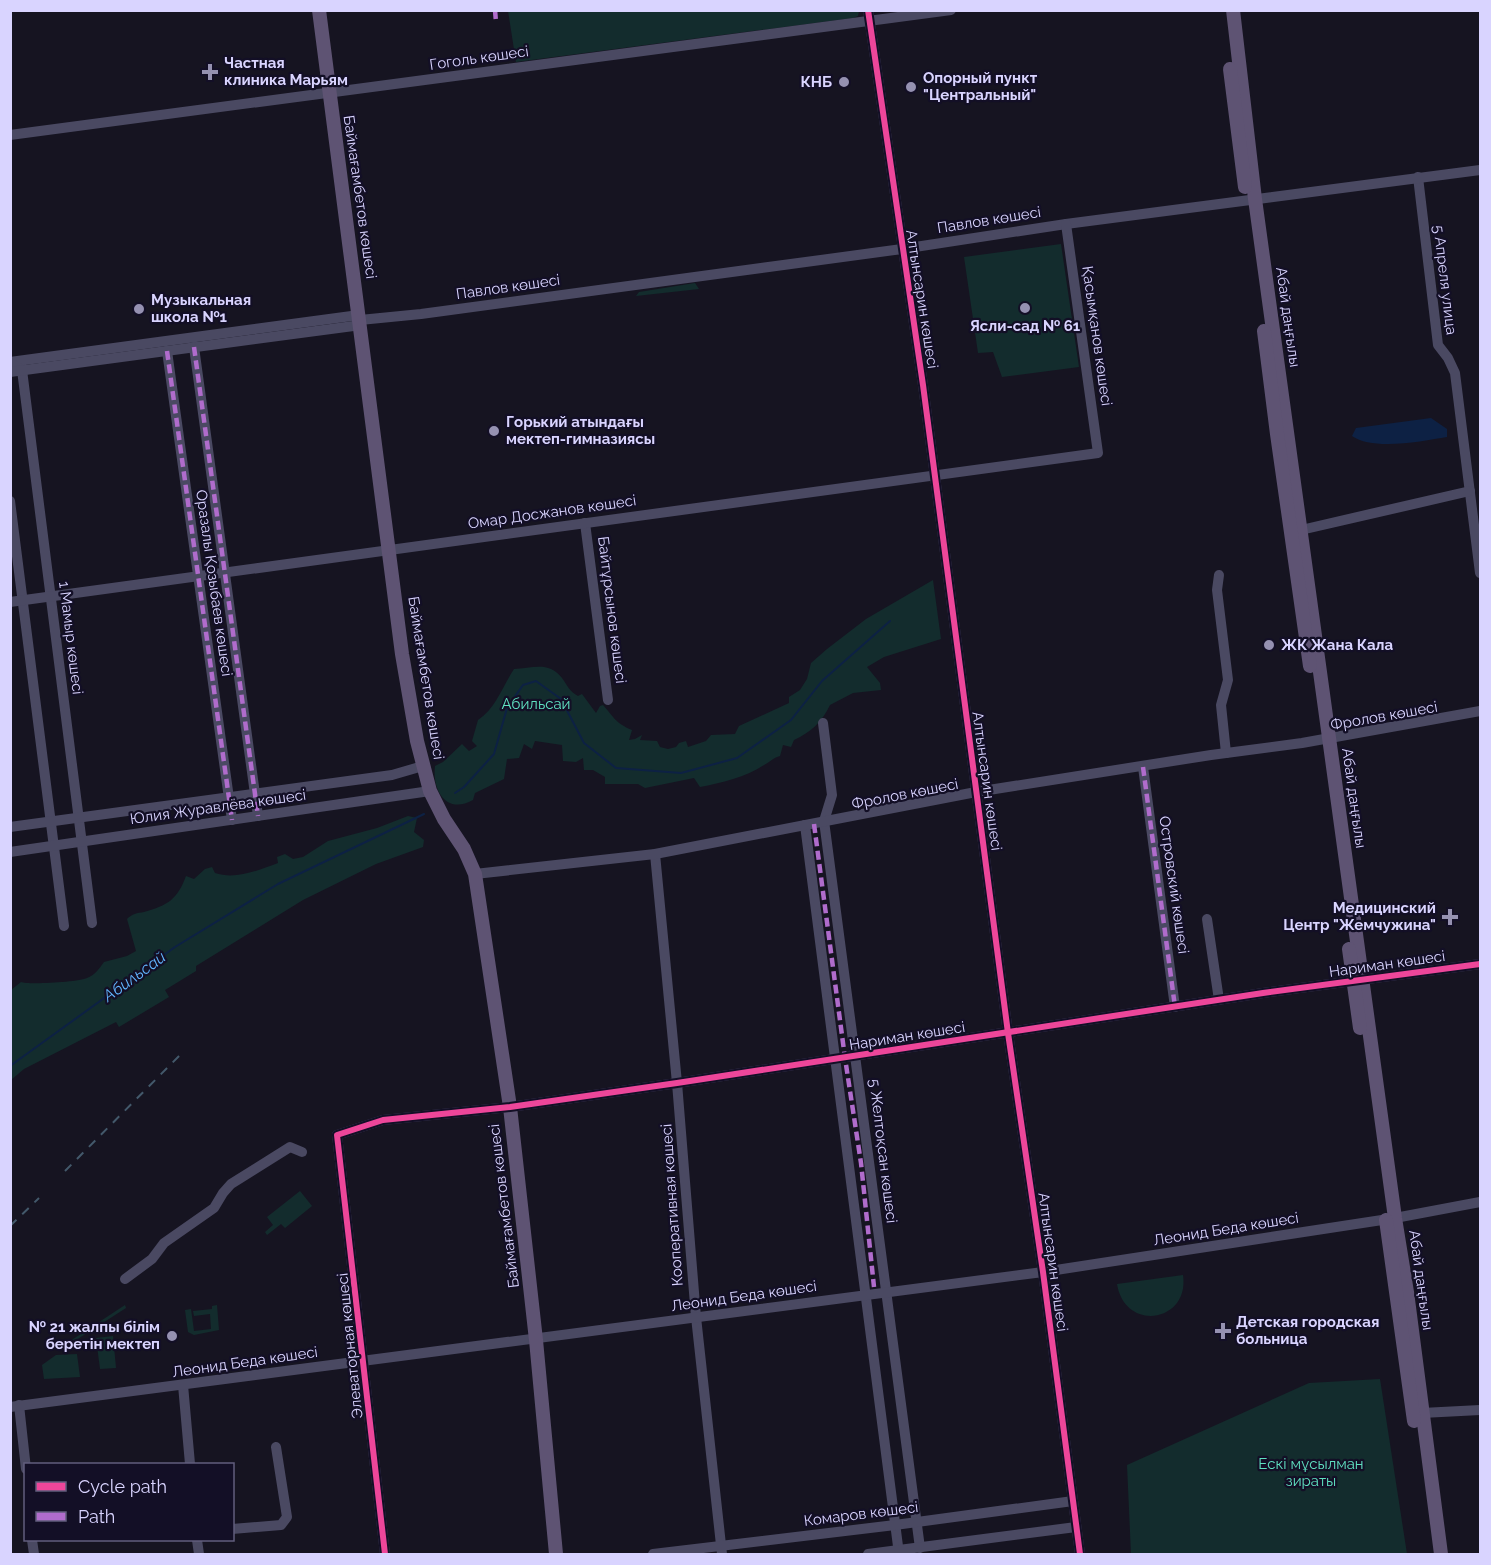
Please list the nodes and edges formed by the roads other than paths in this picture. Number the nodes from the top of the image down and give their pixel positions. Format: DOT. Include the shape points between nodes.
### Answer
graph roads {
  1 [pos="319,10"];
  2 [pos="951,10"];
  3 [pos="1224,10"];
  4 [pos="1233,10"];
  5 [pos="869,16"];
  6 [pos="330,92"];
  7 [pos="10,135"];
  8 [pos="1480,170"];
  9 [pos="1418,177"];
  10 [pos="1251,200"];
  11 [pos="1066,224"];
  12 [pos="902,249"];
  13 [pos="360,320"];
  14 [pos="194,347"];
  15 [pos="167,351"];
  16 [pos="10,362"];
  17 [pos="16,371"];
  18 [pos="1098,453"];
  19 [pos="934,475"];
  20 [pos="1470,491"];
  21 [pos="10,501"];
  22 [pos="585,523"];
  23 [pos="1301,530"];
  24 [pos="390,550"];
  25 [pos="224,572"];
  26 [pos="1480,573"];
  27 [pos="1219,575"];
  28 [pos="198,576"];
  29 [pos="50,596"];
  30 [pos="22,600"];
  31 [pos="10,602"];
  32 [pos="608,700"];
  33 [pos="1480,711"];
  34 [pos="823,723"];
  35 [pos="1325,739"];
  36 [pos="1226,753"];
  37 [pos="423,766"];
  38 [pos="1143,767"];
  39 [pos="430,791"];
  40 [pos="976,792"];
  41 [pos="255,794"];
  42 [pos="229,797"];
  43 [pos="258,816"];
  44 [pos="79,818"];
  45 [pos="232,820"];
  46 [pos="824,821"];
  47 [pos="51,822"];
  48 [pos="805,825"];
  49 [pos="10,827"];
  50 [pos="82,842"];
  51 [pos="54,846"];
  52 [pos="10,852"];
  53 [pos="655,854"];
  54 [pos="475,874"];
  55 [pos="1207,919"];
  56 [pos="92,923"];
  57 [pos="64,926"];
  58 [pos="1480,964"];
  59 [pos="1357,979"];
  60 [pos="1219,1000"];
  61 [pos="1175,1007"];
  62 [pos="1008,1033"];
  63 [pos="855,1056"];
  64 [pos="835,1059"];
  65 [pos="677,1083"];
  66 [pos="510,1107"];
  67 [pos="337,1135"];
  68 [pos="302,1152"];
  69 [pos="1480,1202"];
  70 [pos="1391,1219"];
  71 [pos="1043,1272"];
  72 [pos="125,1279"];
  73 [pos="886,1292"];
  74 [pos="865,1295"];
  75 [pos="696,1317"];
  76 [pos="536,1340"];
  77 [pos="364,1361"];
  78 [pos="183,1385"];
  79 [pos="15,1406"];
  80 [pos="1480,1410"];
  81 [pos="1422,1413"];
  82 [pos="276,1447"];
  83 [pos="25,1463"];
  84 [pos="190,1463"];
  85 [pos="1073,1501"];
  86 [pos="917,1523"];
  87 [pos="895,1525"];
  88 [pos="1076,1527"];
  89 [pos="234,1529"];
  90 [pos="920,1548"];
  91 [pos="722,1550"];
  92 [pos="898,1553"];
  93 [pos="384,1554"];
  94 [pos="556,1554"];
  95 [pos="653,1554"];
  96 [pos="868,1554"];
  97 [pos="1080,1554"];
  98 [pos="1432,1554"];
  99 [pos="1441,1554"];
  1 -- 6 [label="main road, Баймағамбетов көшесі"];
  2 -- 5 [label="street, Гоголь көшесі"];
  3 -- 10 [label="main road, Абай даңғылы"];
  4 -- 10 [label="main road, Абай даңғылы"];
  5 -- 6 [label="street, Гоголь көшесі"];
  5 -- 12 [label="street, Алтынсарин көшесі"];
  6 -- 7 [label="street, Гоголь көшесі"];
  6 -- 13 [label="main road, Баймағамбетов көшесі"];
  8 -- 9 [label="street, Павлов көшесі"];
  9 -- 10 [label="street, Павлов көшесі"];
  9 -- 20 [label="street, 5 Апреля улица" via="1438,345 1455,373"];
  10 -- 11 [label="street, Павлов көшесі"];
  10 -- 23 [label="main road, Абай даңғылы"];
  10 -- 35 [label="main road, Абай даңғылы"];
  11 -- 12 [label="street, Павлов көшесі"];
  11 -- 18 [label="street, Қасымқанов көшесі"];
  12 -- 13 [label="street, Павлов көшесі"];
  12 -- 19 [label="street, Алтынсарин көшесі"];
  13 -- 14 [label="street, Павлов көшесі"];
  13 -- 16 [label="street, Павлов көшесі"];
  13 -- 24 [label="main road, Баймағамбетов көшесі"];
  14 -- 15 [label="street, Павлов көшесі"];
  14 -- 25 [label="street, Оразалы Қозыбаев көшесі"];
  15 -- 17 [label="street, Павлов көшесі"];
  15 -- 28 [label="street, Оразалы Қозыбаев көшесі"];
  16 -- 17 [label="street"];
  17 -- 29 [label="street, 1 Мамыр көшесі"];
  18 -- 19 [label="street, Омар Досжанов көшесі"];
  19 -- 22 [label="street, Омар Досжанов көшесі"];
  19 -- 40 [label="street, Алтынсарин көшесі"];
  20 -- 23 [label="street"];
  20 -- 26 [label="street, 5 Апреля улица"];
  21 -- 30 [label="street"];
  22 -- 24 [label="street, Омар Досжанов көшесі"];
  22 -- 32 [label="street, Байтұрсынов көшесі"];
  23 -- 35 [label="main road, Абай даңғылы"];
  24 -- 25 [label="street, Омар Досжанов көшесі"];
  24 -- 37 [label="main road, Баймағамбетов көшесі" via="402,654"];
  25 -- 28 [label="street, Омар Досжанов көшесі"];
  25 -- 41 [label="street, Оразалы Қозыбаев көшесі"];
  27 -- 36 [label="street" via="1217,590 1228,680 1221,705"];
  28 -- 29 [label="street, Омар Досжанов көшесі"];
  28 -- 42 [label="street, Оразалы Қозыбаев көшесі"];
  29 -- 30 [label="street, Омар Досжанов көшесі"];
  29 -- 44 [label="street, 1 Мамыр көшесі"];
  30 -- 31 [label="street, Омар Досжанов көшесі"];
  30 -- 47 [label="street"];
  33 -- 35 [label="street, Фролов көшесі"];
  34 -- 46 [label="street, 5 Желтоқсан көшесі" via="832,795"];
  35 -- 36 [label="street, Фролов көшесі"];
  35 -- 59 [label="main road, Абай даңғылы"];
  36 -- 38 [label="street, Фролов көшесі"];
  37 -- 39 [label="main road, Баймағамбетов көшесі"];
  37 -- 41 [label="street, Юлия Журавлёва көшесі" via="392,775"];
  38 -- 40 [label="street, Фролов көшесі"];
  38 -- 61 [label="street, Островский көшесі"];
  39 -- 43 [label="street, Юлия Журавлёва көшесі"];
  39 -- 54 [label="main road, Баймағамбетов көшесі"];
  40 -- 46 [label="street, Фролов көшесі"];
  40 -- 62 [label="street, Алтынсарин көшесі"];
  41 -- 42 [label="street, Юлия Журавлёва көшесі"];
  41 -- 43 [label="street, Оразалы Қозыбаев көшесі"];
  42 -- 44 [label="street, Юлия Журавлёва көшесі"];
  42 -- 45 [label="street, Оразалы Қозыбаев көшесі"];
  43 -- 45 [label="street, Юлия Журавлёва көшесі"];
  44 -- 47 [label="street, Юлия Журавлёва көшесі"];
  44 -- 50 [label="street, 1 Мамыр көшесі"];
  45 -- 50 [label="street, Юлия Журавлёва көшесі"];
  46 -- 48 [label="street, Фролов көшесі"];
  46 -- 63 [label="street, 5 Желтоқсан көшесі"];
  47 -- 49 [label="street, Юлия Журавлёва көшесі"];
  47 -- 51 [label="street"];
  48 -- 53 [label="street, Фролов көшесі"];
  48 -- 64 [label="street"];
  50 -- 51 [label="street, Юлия Журавлёва көшесі"];
  50 -- 56 [label="street, 1 Мамыр көшесі"];
  51 -- 52 [label="street, Юлия Журавлёва көшесі"];
  51 -- 57 [label="street"];
  53 -- 54 [label="street, Фролов көшесі"];
  53 -- 65 [label="street, Кооперативная көшесі"];
  54 -- 66 [label="main road, Баймағамбетов көшесі"];
  55 -- 60 [label="street"];
  58 -- 59 [label="street, Нариман көшесі"];
  59 -- 60 [label="street, Нариман көшесі"];
  59 -- 70 [label="main road, Абай даңғылы"];
  60 -- 61 [label="street, Нариман көшесі"];
  61 -- 62 [label="street, Нариман көшесі"];
  62 -- 63 [label="street, Нариман көшесі"];
  62 -- 71 [label="street, Алтынсарин көшесі"];
  63 -- 64 [label="street, Нариман көшесі"];
  63 -- 73 [label="street, 5 Желтоқсан көшесі"];
  64 -- 65 [label="street, Нариман көшесі"];
  64 -- 74 [label="street"];
  65 -- 66 [label="street, Нариман көшесі"];
  65 -- 75 [label="street, Кооперативная көшесі"];
  66 -- 67 [label="street, Нариман көшесі" via="383,1120"];
  66 -- 76 [label="main road, Баймағамбетов көшесі"];
  67 -- 77 [label="street, Элеваторная көшесі"];
  68 -- 72 [label="street" via="290,1147 231,1184 214,1208 164,1243 152,1259"];
  69 -- 70 [label="street, Леонид Беда көшесі"];
  70 -- 71 [label="street, Леонид Беда көшесі"];
  70 -- 81 [label="main road, Абай даңғылы" via="1407,1292"];
  70 -- 98 [label="main road, Абай даңғылы"];
  71 -- 73 [label="street, Леонид Беда көшесі"];
  71 -- 85 [label="street, Алтынсарин көшесі"];
  73 -- 74 [label="street, Леонид Беда көшесі"];
  73 -- 86 [label="street, 5 Желтоқсан көшесі"];
  74 -- 75 [label="street, Леонид Беда көшесі"];
  74 -- 87 [label="street"];
  75 -- 76 [label="street, Леонид Беда көшесі"];
  75 -- 91 [label="street, Кооперативная көшесі"];
  76 -- 77 [label="street, Леонид Беда көшесі"];
  76 -- 94 [label="main road, Баймағамбетов көшесі"];
  77 -- 78 [label="street, Леонид Беда көшесі"];
  77 -- 93 [label="street, Элеваторная көшесі"];
  78 -- 79 [label="street, Леонид Беда көшесі"];
  78 -- 84 [label="street"];
  79 -- 83 [label="street"];
  80 -- 81 [label="street"];
  81 -- 99 [label="main road, Абай даңғылы"];
  82 -- 89 [label="street" via="285,1522"];
  85 -- 86 [label="street, Комаров көшесі"];
  85 -- 88 [label="street, Алтынсарин көшесі"];
  86 -- 87 [label="street, Комаров көшесі"];
  86 -- 90 [label="street, 5 Желтоқсан көшесі"];
  87 -- 91 [label="street, Комаров көшесі"];
  87 -- 92 [label="street"];
  88 -- 90 [label="street"];
  88 -- 97 [label="street, Алтынсарин көшесі"];
  90 -- 92 [label="street"];
  91 -- 95 [label="street, Комаров көшесі"];
  92 -- 96 [label="street"];
}
